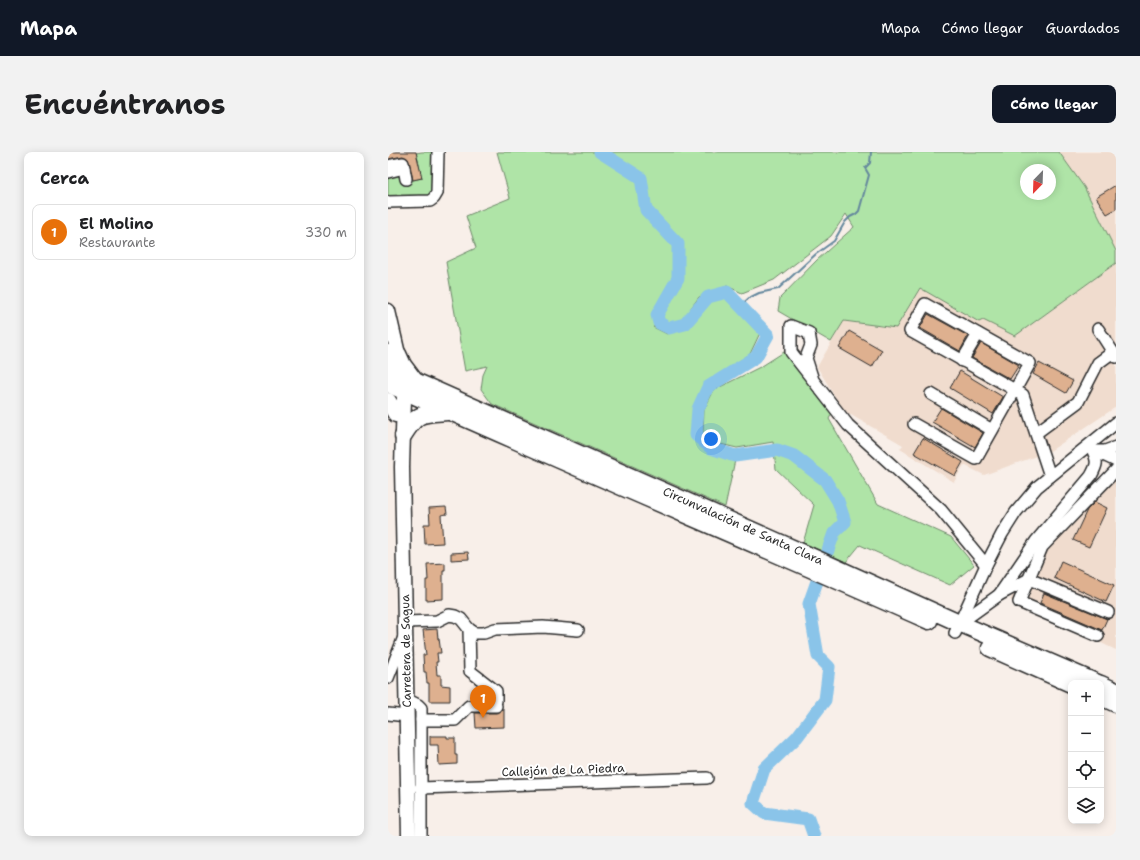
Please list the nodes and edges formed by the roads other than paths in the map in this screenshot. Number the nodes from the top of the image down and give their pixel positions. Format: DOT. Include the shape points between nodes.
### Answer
graph roads {
  1 [pos="438,152"];
  2 [pos="388,166"];
  3 [pos="388,172"];
  4 [pos="388,202"];
  5 [pos="388,311"];
  6 [pos="1098,329"];
  7 [pos="978,334"];
  8 [pos="393,353"];
  9 [pos="1114,355"];
  10 [pos="962,361"];
  11 [pos="397,380"];
  12 [pos="813,380"];
  13 [pos="1015,390"];
  14 [pos="931,394"];
  15 [pos="392,408"];
  16 [pos="448,411"];
  17 [pos="1116,423"];
  18 [pos="914,424"];
  19 [pos="992,430"];
  20 [pos="1036,433"];
  21 [pos="402,436"];
  22 [pos="1116,447"];
  23 [pos="1089,449"];
  24 [pos="1116,461"];
  25 [pos="402,467"];
  26 [pos="1116,470"];
  27 [pos="1050,476"];
  28 [pos="805,560"];
  29 [pos="986,565"];
  30 [pos="1029,579"];
  31 [pos="999,596"];
  32 [pos="1108,612"];
  33 [pos="405,627"];
  34 [pos="957,628"];
  35 [pos="469,629"];
  36 [pos="578,630"];
  37 [pos="1098,636"];
  38 [pos="388,678"];
  39 [pos="1090,680"];
  40 [pos="1068,683"];
  41 [pos="1104,685"];
  42 [pos="1116,691"];
  43 [pos="1104,698"];
  44 [pos="406,700"];
  45 [pos="1116,704"];
  46 [pos="388,714"];
  47 [pos="407,716"];
  48 [pos="421,720"];
  49 [pos="707,778"];
  50 [pos="420,788"];
  51 [pos="409,836"];
  52 [pos="421,836"];
  1 -- 4 [label="street" via="437,193 434,198 430,201"];
  2 -- 3 [label="street" via="403,163 405,174"];
  5 -- 8 [label="main road"];
  6 -- 9 [label="street"];
  7 -- 10 [label="street"];
  7 -- 10 [label="street" via="925,304 910,331"];
  7 -- 13 [label="street" via="1030,363"];
  8 -- 11 [label="main road"];
  8 -- 11 [label="highway" via="403,365"];
  9 -- 20 [label="street" via="1098,363 1078,402"];
  10 -- 13 [label="street"];
  11 -- 15 [label="main road, Carretera de Sagua"];
  11 -- 16 [label="highway, Circunvalación de Santa Clara"];
  11 -- 21 [label="main road, Carretera de Sagua"];
  11 -- 28 [label="highway, Circunvalación de Santa Clara"];
  12 -- 29 [label="street" via="848,425 941,510"];
  13 -- 19 [label="street"];
  13 -- 20 [label="street" via="1023,395"];
  14 -- 19 [label="street"];
  15 -- 25 [label="main road, Carretera de Sagua"];
  16 -- 21 [label="highway" via="425,413 416,417"];
  16 -- 28 [label="highway, Circunvalación de Santa Clara"];
  17 -- 23 [label="street"];
  18 -- 19 [label="street" via="976,459"];
  20 -- 27 [label="street"];
  21 -- 25 [label="main road, Carretera de Sagua"];
  22 -- 23 [label="street" via="1106,451"];
  23 -- 24 [label="street"];
  23 -- 27 [label="street"];
  23 -- 31 [label="street" via="1096,457 1097,465 1091,476 1036,541"];
  25 -- 33 [label="main road, Carretera de Sagua"];
  26 -- 30 [label="street" via="1042,547"];
  27 -- 29 [label="street" via="1016,512"];
  28 -- 34 [label="highway, Circunvalación de Santa Clara"];
  29 -- 34 [label="street"];
  30 -- 31 [label="street"];
  30 -- 32 [label="street"];
  30 -- 37 [label="street" via="1019,602"];
  31 -- 34 [label="street"];
  33 -- 35 [label="street" via="437,621 449,615 461,619"];
  33 -- 38 [label="street"];
  33 -- 44 [label="main road, Carretera de Sagua"];
  34 -- 39 [label="highway, Circunvalación de Santa Clara"];
  34 -- 40 [label="highway, Circunvalación de Santa Clara"];
  35 -- 36 [label="street" via="475,633 496,629 543,627"];
  35 -- 48 [label="street" via="470,671 496,691 496,704 469,706 455,720"];
  41 -- 42 [label="highway"];
  43 -- 45 [label="highway"];
  44 -- 47 [label="main road, Carretera de Sagua"];
  44 -- 48 [label="street" via="421,708"];
  46 -- 47 [label="street"];
  47 -- 51 [label="main road, Carretera de Sagua"];
  48 -- 50 [label="street"];
  49 -- 50 [label="street, Callejón de La Piedra"];
  50 -- 52 [label="street"];
}
